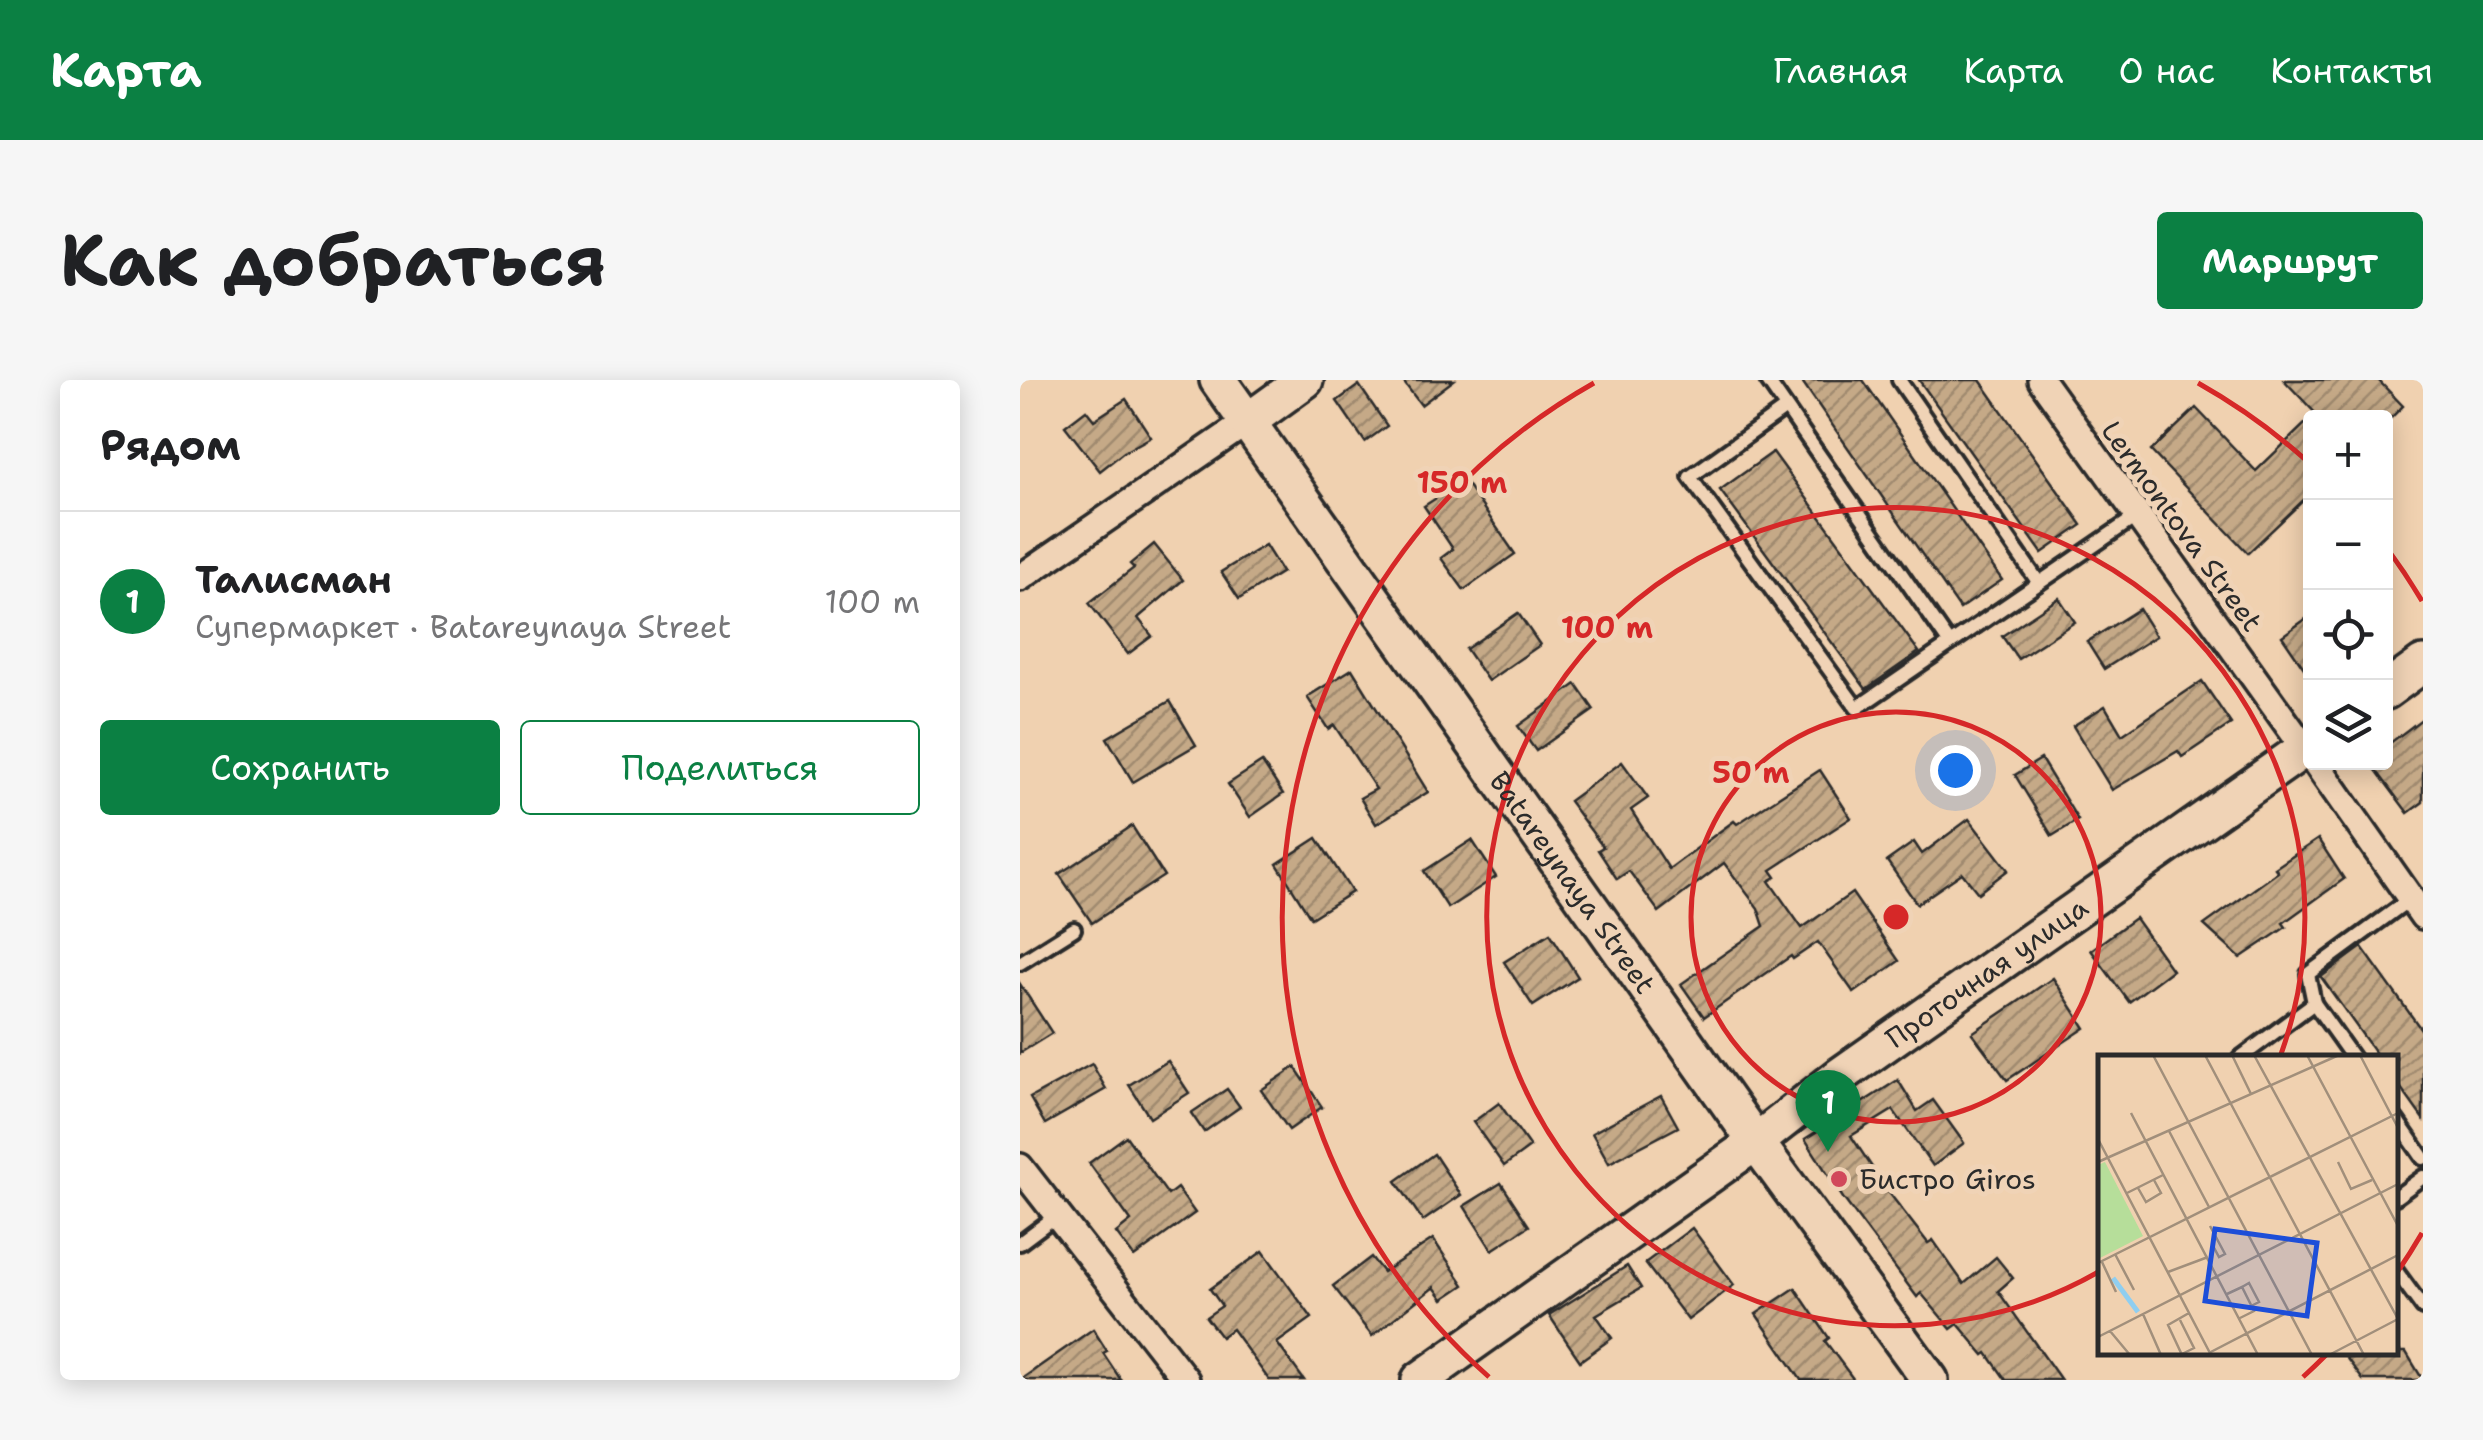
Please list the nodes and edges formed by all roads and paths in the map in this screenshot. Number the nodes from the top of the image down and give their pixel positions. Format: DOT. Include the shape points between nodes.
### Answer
graph roads {
  1 [pos="1218,380"];
  2 [pos="1305,380"];
  3 [pos="1767,380"];
  4 [pos="1899,380"];
  5 [pos="2041,380"];
  6 [pos="1786,408"];
  7 [pos="1247,422"];
  8 [pos="2136,516"];
  9 [pos="1020,578"];
  10 [pos="2039,583"];
  11 [pos="1950,644"];
  12 [pos="2423,664"];
  13 [pos="2393,686"];
  14 [pos="2303,743"];
  15 [pos="2303,758"];
  16 [pos="2322,770"];
  17 [pos="2417,908"];
  18 [pos="1074,929"];
  19 [pos="1020,963"];
  20 [pos="2314,1003"];
  21 [pos="2244,1055"];
  22 [pos="2350,1055"];
  23 [pos="2398,1122"];
  24 [pos="1756,1142"];
  25 [pos="2423,1158"];
  26 [pos="1020,1167"];
  27 [pos="2423,1178"];
  28 [pos="2398,1196"];
  29 [pos="1056,1216"];
  30 [pos="1020,1243"];
  31 [pos="2398,1274"];
  32 [pos="2423,1308"];
  33 [pos="1186,1380"];
  34 [pos="1420,1380"];
  35 [pos="1930,1380"];
  1 -- 7 [label="street, Batareynaya Street"];
  2 -- 7 [label="street"];
  3 -- 6 [label="lane"];
  4 -- 10 [label="lane"];
  5 -- 8 [label="street, Lermontova Street"];
  6 -- 11 [label="lane"];
  6 -- 11 [label="lane" via="1690,477 1857,708"];
  7 -- 9 [label="street"];
  7 -- 24 [label="street, Batareynaya Street"];
  8 -- 10 [label="lane"];
  8 -- 14 [label="street, Lermontova Street"];
  10 -- 11 [label="lane"];
  12 -- 13 [label="street"];
  15 -- 24 [label="street, Проточная улица" via="1842,1075"];
  16 -- 17 [label="street, Lermontova Street"];
  17 -- 20 [label="lane" via="2308,974"];
  18 -- 19 [label="lane"];
  20 -- 21 [label="lane"];
  20 -- 22 [label="lane"];
  23 -- 25 [label="lane"];
  24 -- 34 [label="street, Проточная улица"];
  24 -- 35 [label="street, Batareynaya Street"];
  26 -- 29 [label="street"];
  27 -- 28 [label="lane"];
  29 -- 30 [label="lane"];
  29 -- 33 [label="street"];
  31 -- 32 [label="lane"];
}
